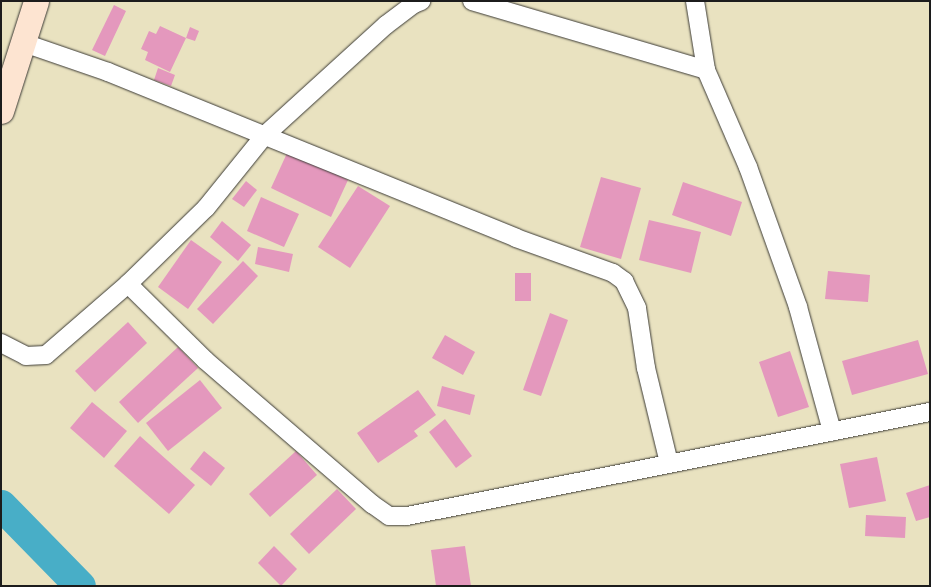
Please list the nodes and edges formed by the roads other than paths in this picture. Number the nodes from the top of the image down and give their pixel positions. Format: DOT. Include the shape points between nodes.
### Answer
graph roads {
  1 [pos="36,1"];
  2 [pos="421,1"];
  3 [pos="472,1"];
  4 [pos="695,1"];
  5 [pos="24,43"];
  6 [pos="706,70"];
  7 [pos="1,111"];
  8 [pos="264,136"];
  9 [pos="128,284"];
  10 [pos="1,344"];
  11 [pos="930,412"];
  12 [pos="832,431"];
  13 [pos="669,463"];
  1 -- 5 [label="main road"];
  2 -- 8 [label="street" via="386,25"];
  3 -- 6 [label="street"];
  4 -- 6 [label="street"];
  5 -- 7 [label="main road"];
  5 -- 8 [label="street" via="108,72"];
  6 -- 12 [label="street" via="748,167 798,307"];
  8 -- 9 [label="street" via="206,208"];
  8 -- 13 [label="street" via="516,238 613,273 624,281 637,308 646,368"];
  9 -- 10 [label="street" via="46,355 26,356"];
  9 -- 13 [label="street" via="205,360 389,516 408,516"];
  11 -- 12 [label="street"];
  12 -- 13 [label="street"];
}
